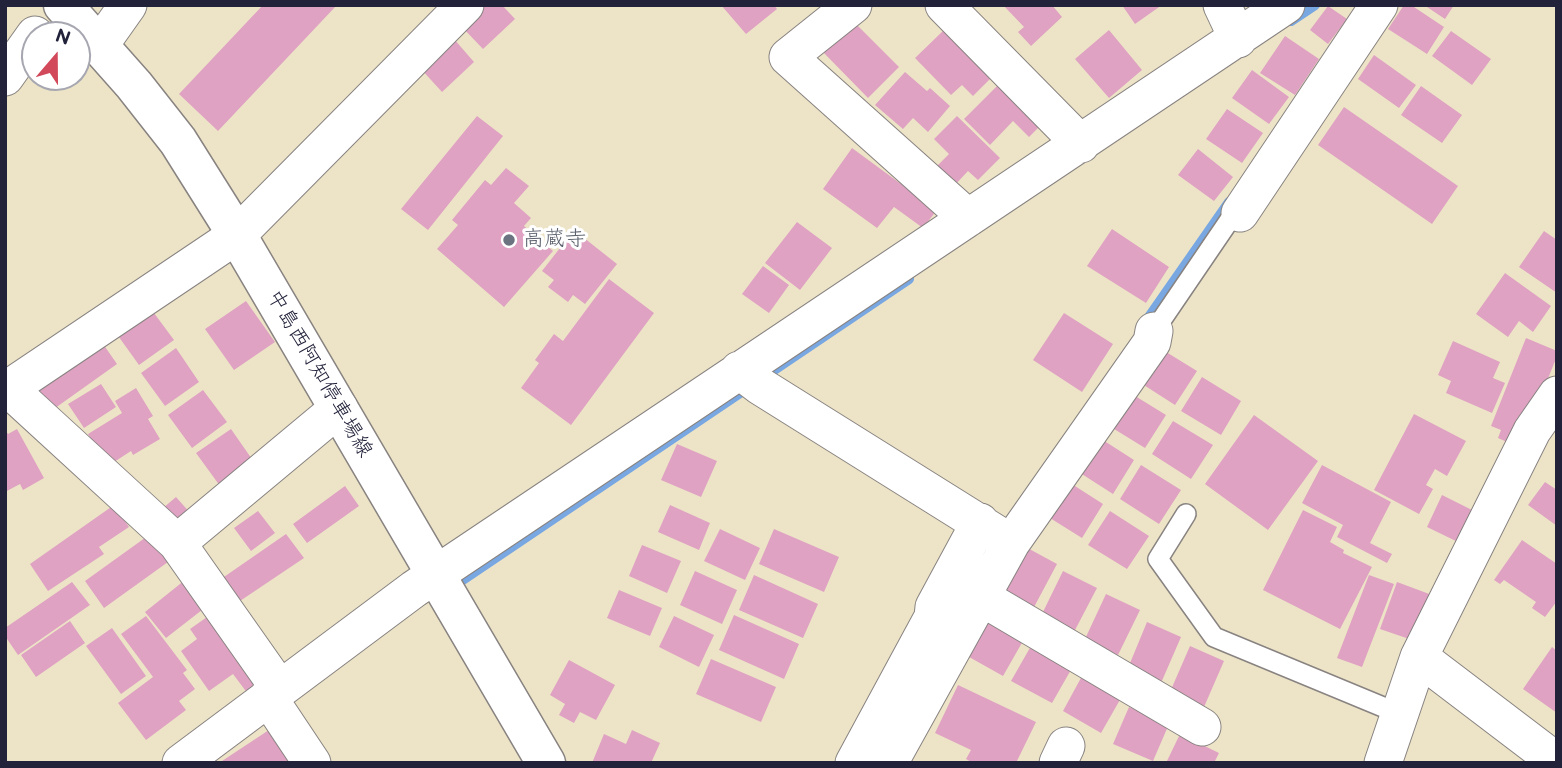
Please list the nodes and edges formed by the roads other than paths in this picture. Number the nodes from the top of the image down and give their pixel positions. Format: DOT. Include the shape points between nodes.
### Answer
graph roads {
  1 [pos="56,5"];
  2 [pos="63,5"];
  3 [pos="128,5"];
  4 [pos="466,5"];
  5 [pos="853,5"];
  6 [pos="944,5"];
  7 [pos="1222,5"];
  8 [pos="1286,5"];
  9 [pos="1379,5"];
  10 [pos="45,21"];
  11 [pos="1238,39"];
  12 [pos="99,46"];
  13 [pos="21,55"];
  14 [pos="5,78"];
  15 [pos="1080,144"];
  16 [pos="1240,213"];
  17 [pos="968,218"];
  18 [pos="237,235"];
  19 [pos="1153,331"];
  20 [pos="749,378"];
  21 [pos="7,390"];
  22 [pos="1557,395"];
  23 [pos="339,408"];
  24 [pos="1186,514"];
  25 [pos="997,533"];
  26 [pos="177,543"];
  27 [pos="436,575"];
  28 [pos="981,597"];
  29 [pos="1419,657"];
  30 [pos="275,702"];
  31 [pos="1399,714"];
  32 [pos="1202,726"];
  33 [pos="1557,762"];
  34 [pos="180,763"];
  35 [pos="312,763"];
  36 [pos="546,763"];
  37 [pos="881,763"];
  38 [pos="1383,763"];
  1 -- 10 [label="street"];
  2 -- 12 [label="main road, 中島西阿知停車場線"];
  3 -- 12 [label="street"];
  4 -- 18 [label="street"];
  5 -- 17 [label="street" via="788,57"];
  6 -- 15 [label="street"];
  7 -- 11 [label="street"];
  8 -- 11 [label="street"];
  9 -- 16 [label="street"];
  11 -- 15 [label="street"];
  12 -- 18 [label="main road, 中島西阿知停車場線" via="178,141"];
  13 -- 14 [label="street"];
  15 -- 17 [label="street"];
  16 -- 19 [label="lane" via="1233,215"];
  17 -- 20 [label="street"];
  18 -- 21 [label="street"];
  18 -- 23 [label="main road, 中島西阿知停車場線"];
  19 -- 25 [label="street" via="1152,342"];
  20 -- 25 [label="street"];
  20 -- 27 [label="street"];
  21 -- 26 [label="street"];
  22 -- 29 [label="street" via="1532,431"];
  23 -- 26 [label="street"];
  23 -- 27 [label="main road, 中島西阿知停車場線"];
  24 -- 31 [label="lane" via="1158,559 1214,637"];
  25 -- 28 [label="street"];
  25 -- 37 [label="street" via="934,607"];
  26 -- 30 [label="street"];
  27 -- 30 [label="street"];
  27 -- 36 [label="main road, 中島西阿知停車場線"];
  28 -- 32 [label="street"];
  28 -- 37 [label="street"];
  29 -- 31 [label="street"];
  29 -- 33 [label="street"];
  30 -- 34 [label="street"];
  30 -- 35 [label="street"];
  31 -- 38 [label="street"];
}
